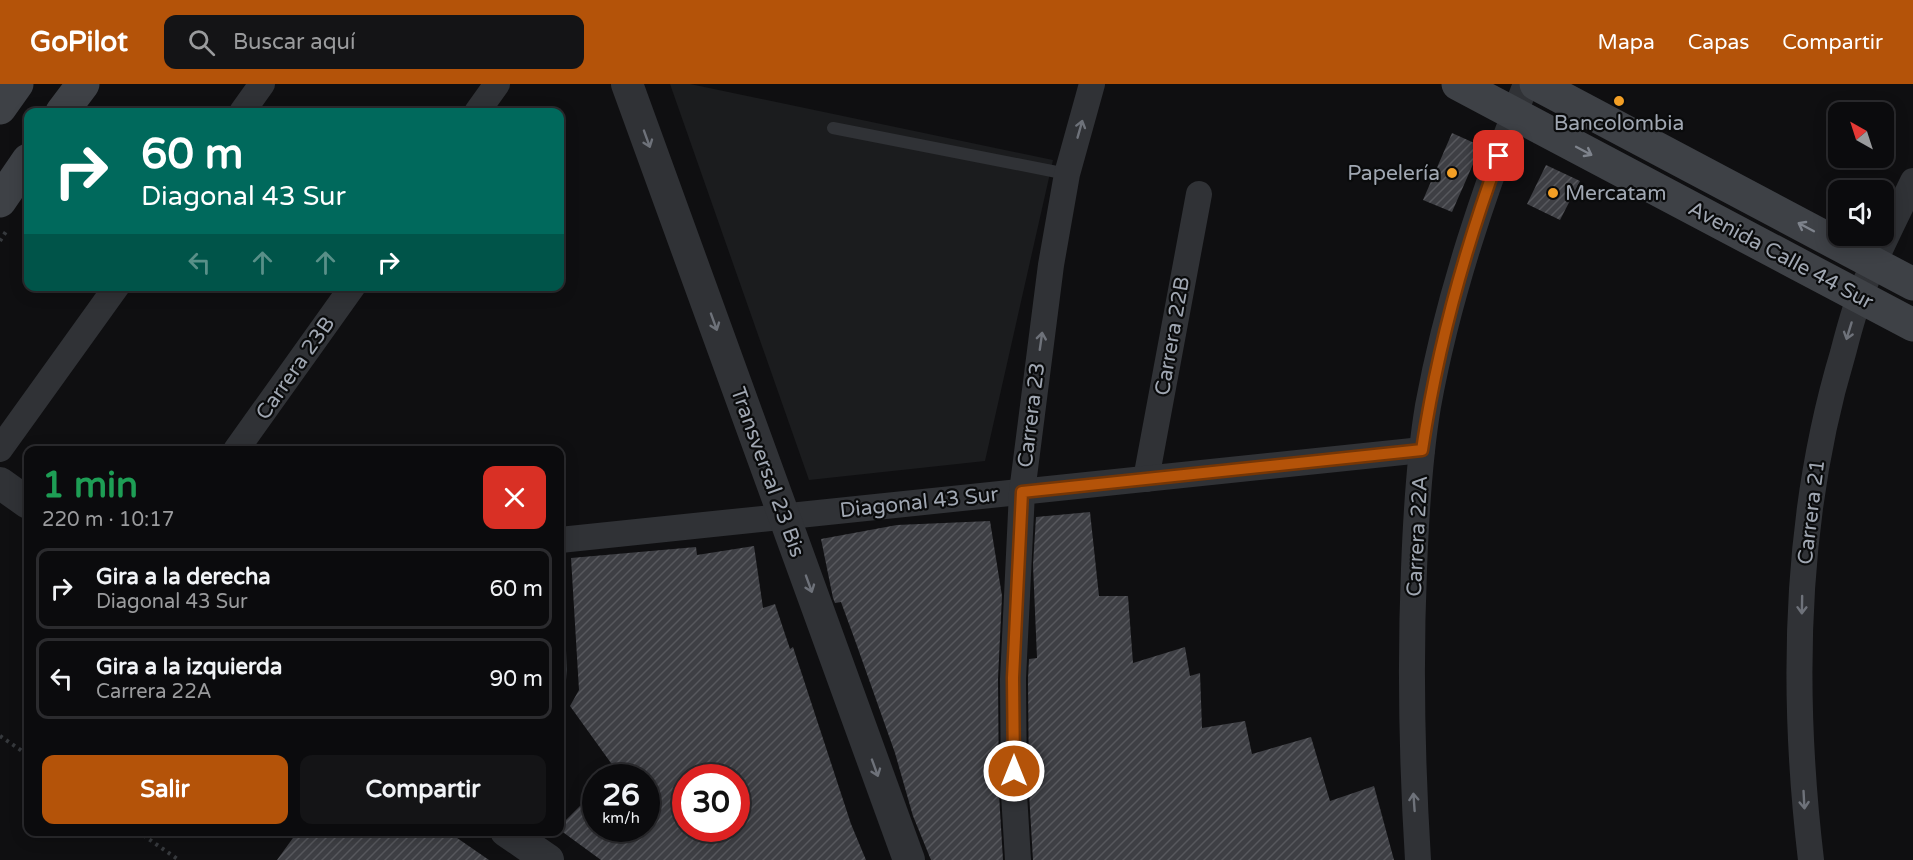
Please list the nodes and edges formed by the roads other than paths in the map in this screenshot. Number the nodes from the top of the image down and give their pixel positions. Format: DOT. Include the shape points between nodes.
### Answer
graph roads {
  1 [pos="17,84"];
  2 [pos="83,84"];
  3 [pos="262,84"];
  4 [pos="497,84"];
  5 [pos="627,84"];
  6 [pos="1092,84"];
  7 [pos="1458,84"];
  8 [pos="1536,84"];
  9 [pos="1520,99"];
  10 [pos="0,108"];
  11 [pos="65,108"];
  12 [pos="245,108"];
  13 [pos="480,108"];
  14 [pos="833,128"];
  15 [pos="24,166"];
  16 [pos="1067,174"];
  17 [pos="1913,181"];
  18 [pos="1198,194"];
  19 [pos="0,201"];
  20 [pos="1875,263"];
  21 [pos="1913,284"];
  22 [pos="113,291"];
  23 [pos="349,291"];
  24 [pos="1859,297"];
  25 [pos="1913,325"];
  26 [pos="239,446"];
  27 [pos="0,449"];
  28 [pos="1422,450"];
  29 [pos="1146,479"];
  30 [pos="0,483"];
  31 [pos="1022,492"];
  32 [pos="24,500"];
  33 [pos="784,516"];
  34 [pos="564,540"];
  35 [pos="513,836"];
  36 [pos="549,860"];
  37 [pos="909,860"];
  38 [pos="1018,860"];
  39 [pos="1418,860"];
  40 [pos="1810,860"];
  1 -- 10 [label="main road"];
  2 -- 11 [label="main road"];
  3 -- 12 [label="street"];
  4 -- 13 [label="street"];
  5 -- 33 [label="street, Transversal 23 Bis, one-way"];
  16 -- 6 [label="street, Carrera 23, one-way"];
  7 -- 9 [label="main road, Avenida Calle 44 Sur"];
  20 -- 8 [label="main road, Avenida Calle 44 Sur, one-way"];
  9 -- 24 [label="main road, Avenida Calle 44 Sur, one-way"];
  9 -- 28 [label="street, Carrera 22A" via="1475,221 1444,334"];
  14 -- 16 [label="lane"];
  15 -- 19 [label="main road"];
  31 -- 16 [label="street, Carrera 23, one-way" via="1051,265"];
  17 -- 20 [label="street, Carrera 21"];
  18 -- 29 [label="street, Carrera 22B"];
  20 -- 21 [label="main road, Avenida Calle 44 Sur"];
  20 -- 24 [label="street, Carrera 21"];
  22 -- 27 [label="street"];
  23 -- 26 [label="street, Carrera 23B"];
  24 -- 25 [label="main road, Avenida Calle 44 Sur"];
  24 -- 40 [label="street, Carrera 21, one-way" via="1829,397 1809,500 1799,696"];
  28 -- 29 [label="street, Diagonal 43 Sur"];
  39 -- 28 [label="street, Carrera 22A, one-way" via="1413,789 1412,638"];
  29 -- 31 [label="street, Diagonal 43 Sur"];
  30 -- 32 [label="street"];
  31 -- 33 [label="street, Diagonal 43 Sur"];
  31 -- 38 [label="street, Carrera 23" via="1013,678"];
  33 -- 34 [label="street, Diagonal 43 Sur"];
  33 -- 37 [label="street, Transversal 23 Bis, one-way"];
  35 -- 36 [label="street"];
}
